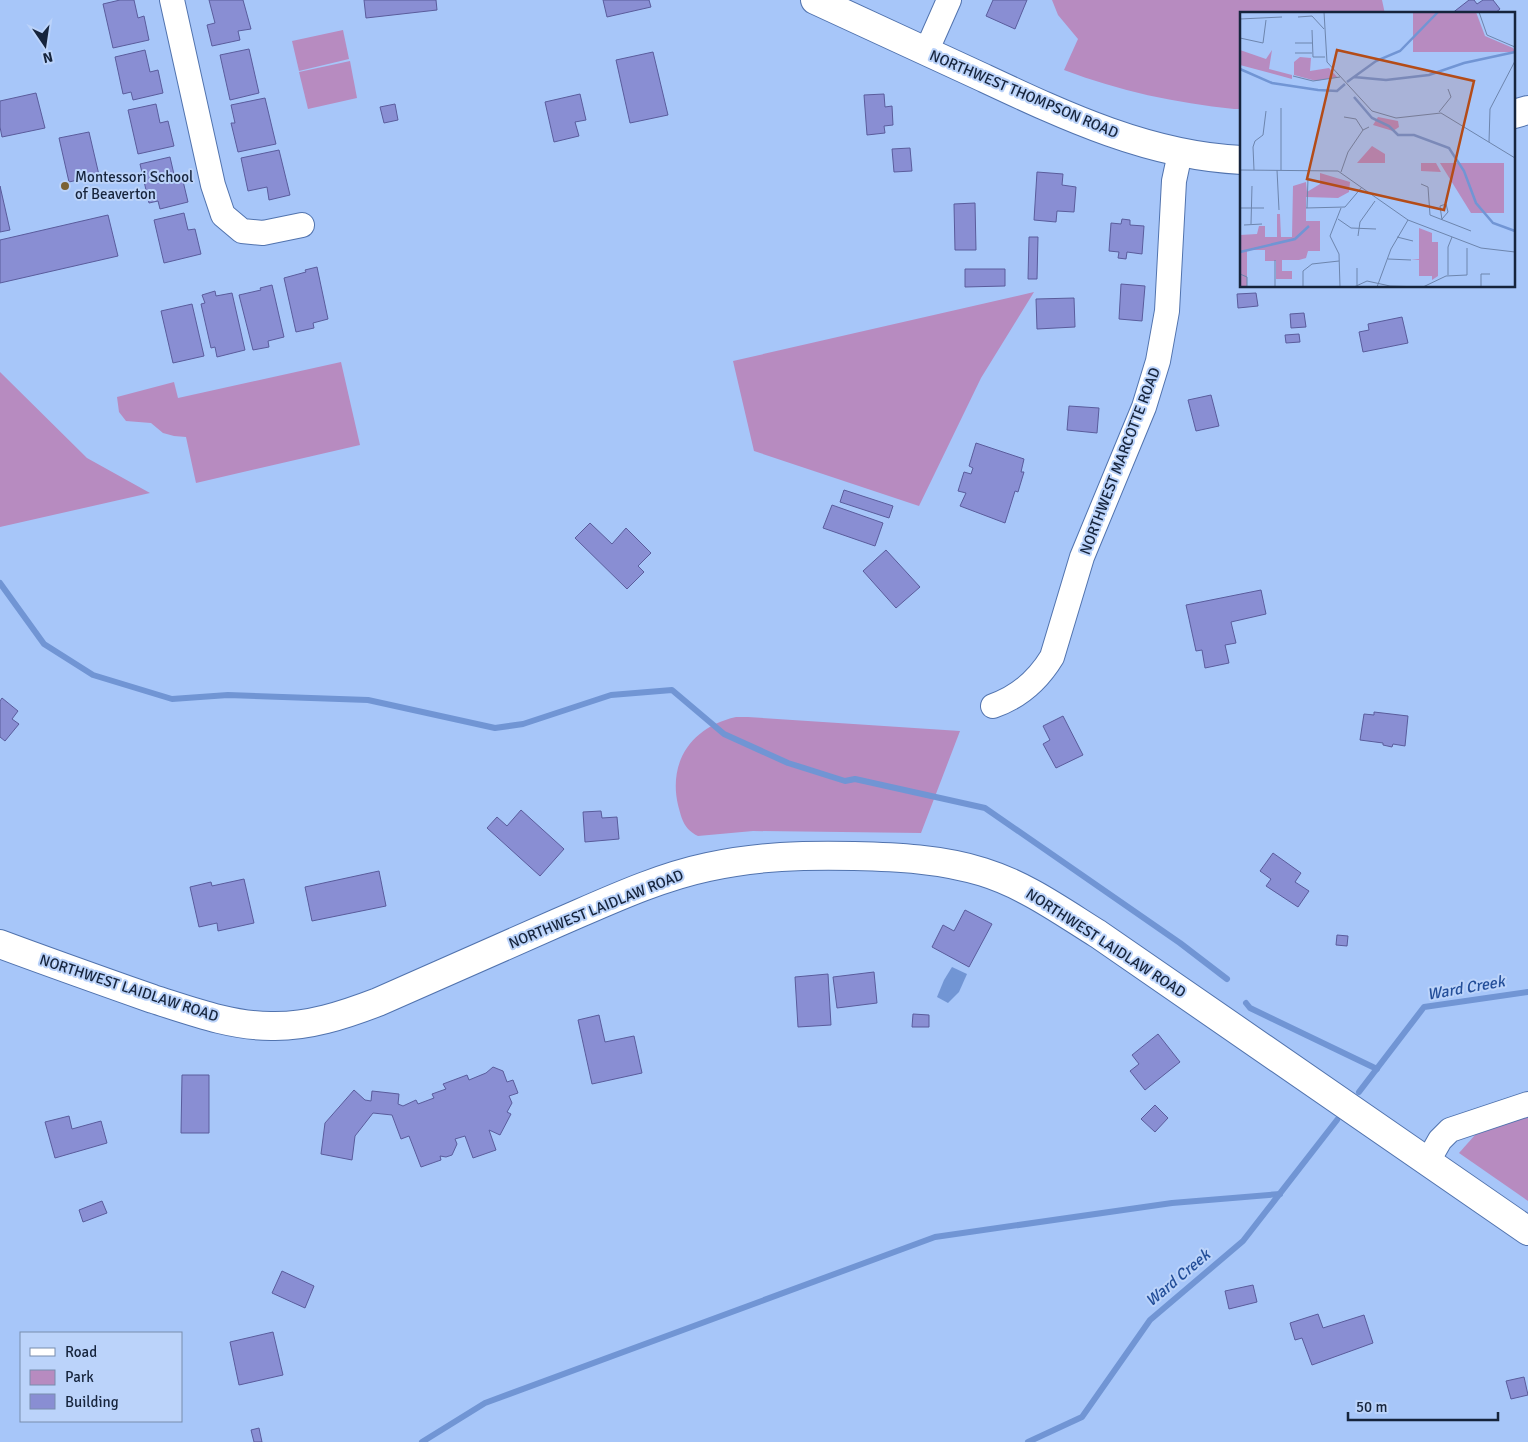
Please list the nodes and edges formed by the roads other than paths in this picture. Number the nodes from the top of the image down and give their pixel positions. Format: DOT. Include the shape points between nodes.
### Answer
graph roads {
  1 [pos="172,0"];
  2 [pos="816,0"];
  3 [pos="949,0"];
  4 [pos="926,52"];
  5 [pos="1180,153"];
  6 [pos="1240,160"];
  7 [pos="302,225"];
  8 [pos="993,706"];
  9 [pos="0,944"];
  10 [pos="1528,1104"];
  11 [pos="1428,1162"];
  12 [pos="1528,1231"];
  1 -- 7 [label="street" via="213,186 223,215 242,231 263,233"];
  2 -- 4 [label="street, NORTHWEST THOMPSON ROAD"];
  3 -- 4 [label="street"];
  4 -- 5 [label="street, NORTHWEST THOMPSON ROAD" via="1118,136"];
  5 -- 6 [label="street, NORTHWEST THOMPSON ROAD"];
  5 -- 8 [label="street, NORTHWEST MARCOTTE ROAD" via="1174,181 1167,310 1158,361 1144,407 1082,557 1052,656 1044,671 1030,685 1016,696"];
  9 -- 11 [label="street, NORTHWEST LAIDLAW ROAD" via="131,991 219,1018 270,1026 293,1025 310,1023 378,1002 606,902 707,867 791,856 879,856 937,861 983,872 1041,898"];
  10 -- 11 [label="street" via="1450,1130 1440,1140"];
  11 -- 12 [label="street, NORTHWEST LAIDLAW ROAD"];
}
